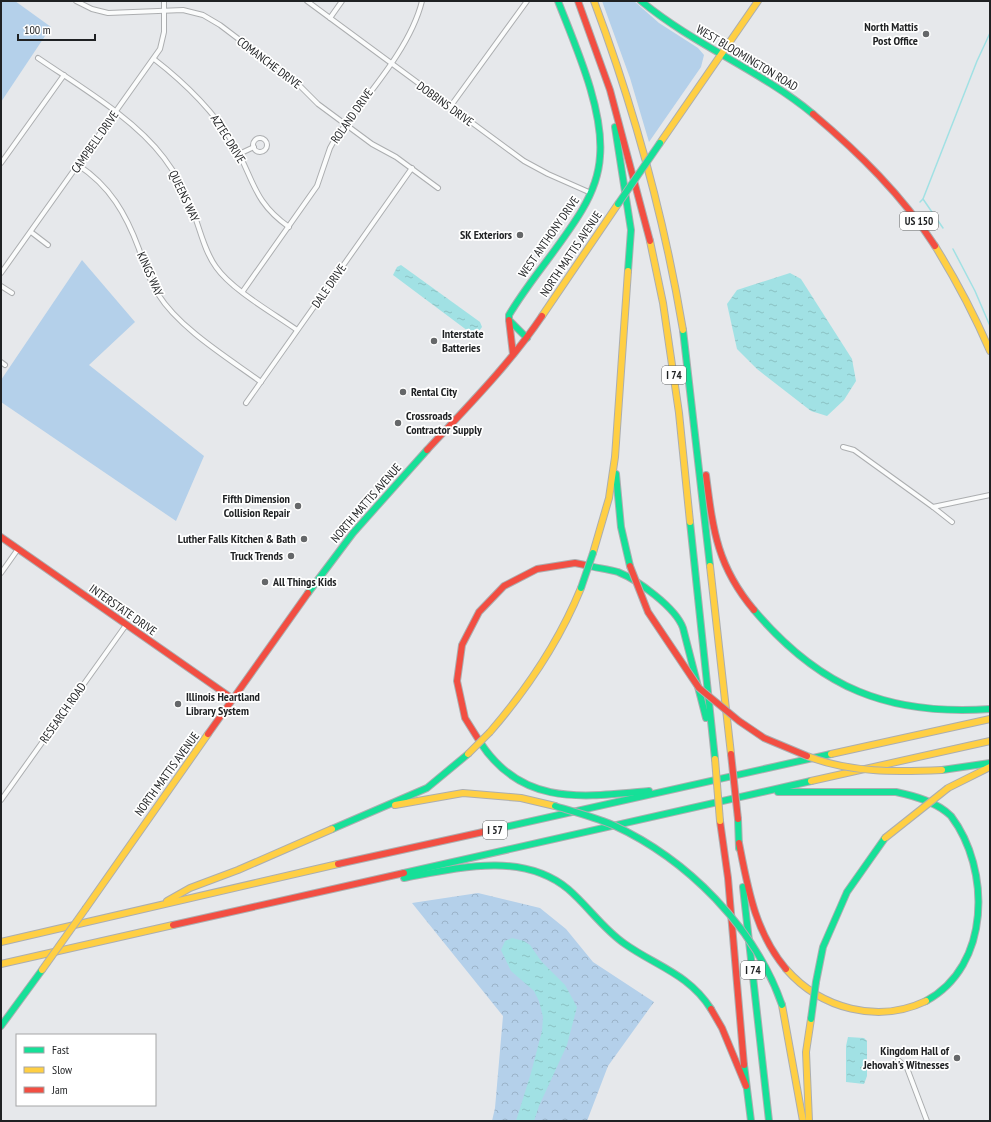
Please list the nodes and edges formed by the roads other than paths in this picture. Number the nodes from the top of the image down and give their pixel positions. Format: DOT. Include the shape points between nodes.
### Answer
graph roads {
  1 [pos="76,1"];
  2 [pos="164,1"];
  3 [pos="307,1"];
  4 [pos="342,1"];
  5 [pos="422,1"];
  6 [pos="526,1"];
  7 [pos="558,1"];
  8 [pos="578,1"];
  9 [pos="594,1"];
  10 [pos="641,1"];
  11 [pos="758,1"];
  12 [pos="164,10"];
  13 [pos="330,18"];
  14 [pos="721,53"];
  15 [pos="38,58"];
  16 [pos="154,59"];
  17 [pos="390,63"];
  18 [pos="64,75"];
  19 [pos="610,90"];
  20 [pos="450,107"];
  21 [pos="116,112"];
  22 [pos="345,124"];
  23 [pos="254,147"];
  24 [pos="239,154"];
  25 [pos="1,163"];
  26 [pos="78,165"];
  27 [pos="412,168"];
  28 [pos="438,188"];
  29 [pos="591,193"];
  30 [pos="289,228"];
  31 [pos="30,232"];
  32 [pos="48,245"];
  33 [pos="1,273"];
  34 [pos="1,286"];
  35 [pos="242,292"];
  36 [pos="12,293"];
  37 [pos="508,320"];
  38 [pos="297,330"];
  39 [pos="527,338"];
  40 [pos="990,351"];
  41 [pos="514,354"];
  42 [pos="261,382"];
  43 [pos="246,403"];
  44 [pos="697,430"];
  45 [pos="843,447"];
  46 [pos="615,457"];
  47 [pos="990,495"];
  48 [pos="933,507"];
  49 [pos="952,522"];
  50 [pos="1,537"];
  51 [pos="18,549"];
  52 [pos="1,573"];
  53 [pos="126,625"];
  54 [pos="233,699"];
  55 [pos="990,709"];
  56 [pos="990,719"];
  57 [pos="990,740"];
  58 [pos="713,742"];
  59 [pos="990,763"];
  60 [pos="990,767"];
  61 [pos="676,789"];
  62 [pos="761,792"];
  63 [pos="1,800"];
  64 [pos="383,807"];
  65 [pos="739,843"];
  66 [pos="976,847"];
  67 [pos="350,885"];
  68 [pos="157,906"];
  69 [pos="1,942"];
  70 [pos="980,943"];
  71 [pos="1,964"];
  72 [pos="1,1026"];
  73 [pos="898,1060"];
  74 [pos="746,1086"];
  75 [pos="751,1121"];
  76 [pos="768,1121"];
  77 [pos="803,1121"];
  78 [pos="809,1121"];
  79 [pos="927,1121"];
  1 -- 12 [label="street, COMANCHE DRIVE" via="108,13"];
  2 -- 12 [label="street, CAMPBELL DRIVE"];
  3 -- 13 [label="street, DOBBINS DRIVE"];
  4 -- 13 [label="street"];
  5 -- 17 [label="street, ROLAND DRIVE" via="411,33"];
  6 -- 20 [label="street"];
  7 -- 29 [label="main road, WEST ANTHONY DRIVE" via="600,126 600,162"];
  8 -- 19 [label="main road, I 74"];
  9 -- 44 [label="main road, I 74" via="629,102 658,208 679,305"];
  10 -- 14 [label="main road, WEST BLOOMINGTON ROAD / US 150" via="681,31"];
  11 -- 14 [label="main road, NORTH MATTIS AVENUE"];
  12 -- 16 [label="street, CAMPBELL DRIVE" via="163,40"];
  12 -- 22 [label="street, COMANCHE DRIVE" via="187,10 212,20 298,84 318,104"];
  13 -- 17 [label="street, DOBBINS DRIVE"];
  14 -- 39 [label="main road, NORTH MATTIS AVENUE, bridge"];
  14 -- 40 [label="main road, WEST BLOOMINGTON ROAD / US 150" via="816,116 856,150 889,184 925,230 951,271 977,319"];
  15 -- 18 [label="street, QUEENS WAY"];
  16 -- 21 [label="street, CAMPBELL DRIVE"];
  16 -- 24 [label="street, AZTEC DRIVE" via="199,98"];
  17 -- 20 [label="street, DOBBINS DRIVE"];
  17 -- 22 [label="street, ROLAND DRIVE"];
  18 -- 21 [label="street, QUEENS WAY"];
  18 -- 25 [label="street"];
  19 -- 46 [label="main road" via="631,230"];
  19 -- 58 [label="main road, I 74" via="652,248 668,330"];
  20 -- 29 [label="street, DOBBINS DRIVE" via="524,161"];
  21 -- 26 [label="street, CAMPBELL DRIVE"];
  21 -- 35 [label="street, QUEENS WAY" via="142,134 172,168 186,194 212,261 222,275"];
  22 -- 27 [label="street, COMANCHE DRIVE"];
  22 -- 30 [label="street, ROLAND DRIVE" via="330,148 318,186"];
  23 -- 24 [label="street"];
  24 -- 30 [label="street, AZTEC DRIVE" via="260,200 272,215"];
  26 -- 31 [label="street, CAMPBELL DRIVE"];
  26 -- 42 [label="street, KINGS WAY" via="105,187 120,206 154,287 166,306 188,328"];
  27 -- 28 [label="street, COMANCHE DRIVE"];
  27 -- 38 [label="street, DALE DRIVE"];
  29 -- 37 [label="main road, WEST ANTHONY DRIVE" via="583,209 514,307"];
  30 -- 35 [label="street, ROLAND DRIVE"];
  31 -- 32 [label="street"];
  31 -- 33 [label="street, CAMPBELL DRIVE"];
  34 -- 36 [label="street"];
  35 -- 38 [label="street, QUEENS WAY"];
  37 -- 39 [label="main road"];
  37 -- 41 [label="main road"];
  38 -- 42 [label="street, DALE DRIVE"];
  39 -- 41 [label="main road, NORTH MATTIS AVENUE"];
  41 -- 54 [label="main road, NORTH MATTIS AVENUE" via="463,413 393,486 352,535"];
  42 -- 43 [label="street, DALE DRIVE"];
  44 -- 55 [label="main road" via="714,534 722,557 747,601 782,644 822,674 891,703 958,713"];
  44 -- 65 [label="main road, I 74, bridge"];
  45 -- 48 [label="street" via="854,450"];
  46 -- 59 [label="main road, bridge" via="621,527 630,566 648,612 699,688 739,721 764,738 827,764 888,772 942,770"];
  46 -- 64 [label="main road, bridge" via="609,498 593,553 570,616 553,649 529,685 468,754 427,788"];
  47 -- 48 [label="street"];
  48 -- 49 [label="street"];
  50 -- 51 [label="main road, INTERSTATE DRIVE"];
  51 -- 52 [label="street"];
  51 -- 53 [label="main road, INTERSTATE DRIVE"];
  53 -- 54 [label="main road, INTERSTATE DRIVE"];
  53 -- 63 [label="street, RESEARCH ROAD"];
  54 -- 72 [label="main road, NORTH MATTIS AVENUE, bridge"];
  56 -- 61 [label="main road, I 57"];
  57 -- 62 [label="main road, I 57"];
  58 -- 61 [label="main road" via="680,620 644,587 609,569 570,562 550,564 528,572 504,586 487,601 470,624 462,647 458,697 464,719 478,744 498,766 533,787 560,795"];
  58 -- 74 [label="main road, I 74, bridge"];
  60 -- 78 [label="main road, bridge" via="948,788 884,838 847,892 823,947 816,982 806,1052"];
  61 -- 68 [label="main road, I 57"];
  62 -- 66 [label="main road" via="867,791 910,795 934,804 951,816"];
  62 -- 67 [label="main road, I 57"];
  64 -- 68 [label="main road" via="190,888"];
  64 -- 77 [label="main road, bridge" via="463,793 521,798 597,818 639,839 670,860 737,922 765,966 782,1005"];
  65 -- 70 [label="main road" via="750,896 760,928 772,949 786,970 806,989 839,1007 869,1013 902,1011 928,1001 951,985 972,960"];
  65 -- 76 [label="main road, I 74"];
  67 -- 71 [label="main road, I 57"];
  67 -- 74 [label="main road" via="490,865 520,866 542,873 568,889 624,944 674,971 696,990 718,1018 728,1038 735,1065"];
  68 -- 69 [label="main road, I 57"];
  73 -- 79 [label="street" via="907,1068"];
  74 -- 75 [label="main road, I 74"];
}
